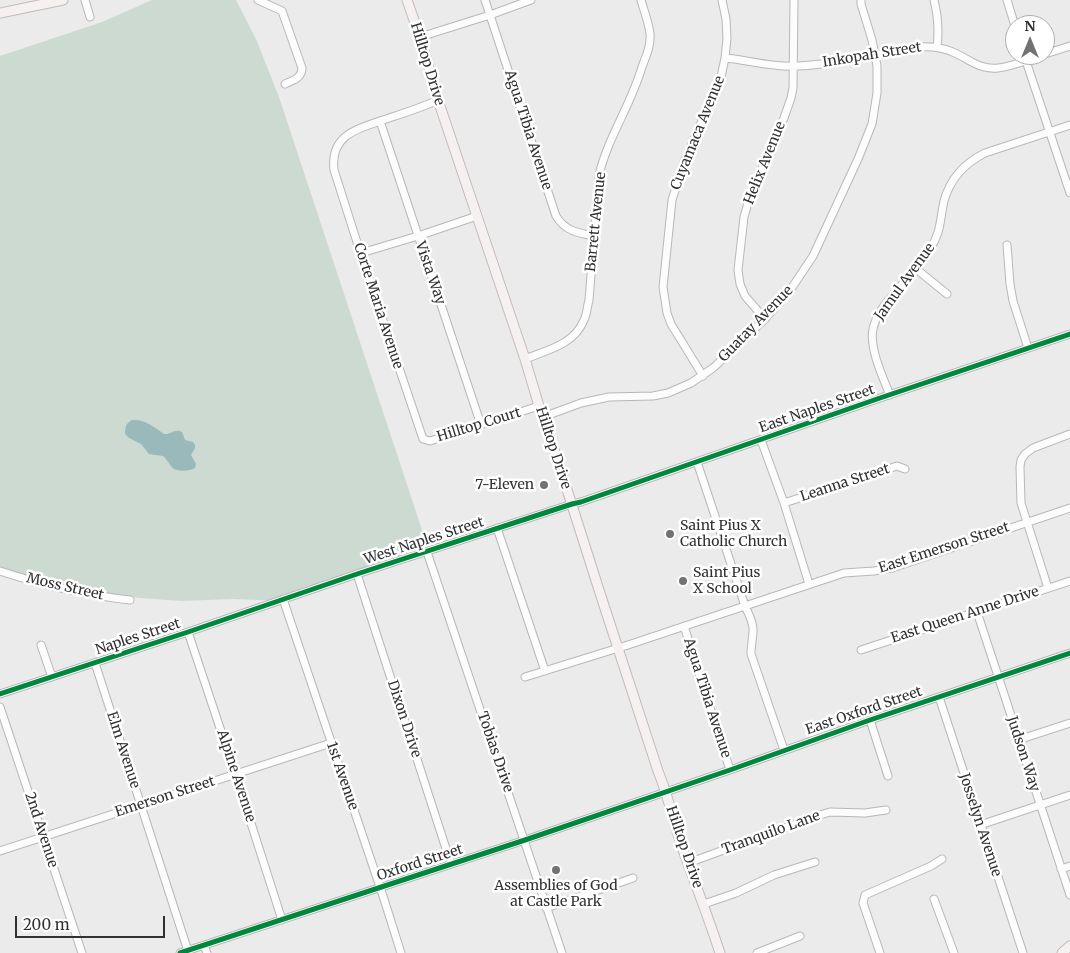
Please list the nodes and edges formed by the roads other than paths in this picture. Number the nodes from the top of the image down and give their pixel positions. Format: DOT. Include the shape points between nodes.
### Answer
graph roads {
  1 [pos="63,0"];
  2 [pos="85,0"];
  3 [pos="258,0"];
  4 [pos="407,0"];
  5 [pos="485,0"];
  6 [pos="531,0"];
  7 [pos="641,0"];
  8 [pos="722,0"];
  9 [pos="794,0"];
  10 [pos="861,0"];
  11 [pos="934,0"];
  12 [pos="1007,0"];
  13 [pos="0,13"];
  14 [pos="490,14"];
  15 [pos="1012,15"];
  16 [pos="90,18"];
  17 [pos="420,36"];
  18 [pos="1070,46"];
  19 [pos="937,47"];
  20 [pos="1055,51"];
  21 [pos="875,55"];
  22 [pos="725,58"];
  23 [pos="1008,65"];
  24 [pos="1027,65"];
  25 [pos="793,66"];
  26 [pos="285,84"];
  27 [pos="438,100"];
  28 [pos="380,121"];
  29 [pos="1070,125"];
  30 [pos="1049,131"];
  31 [pos="1070,194"];
  32 [pos="477,216"];
  33 [pos="418,236"];
  34 [pos="594,236"];
  35 [pos="1007,245"];
  36 [pos="361,253"];
  37 [pos="915,268"];
  38 [pos="947,294"];
  39 [pos="765,319"];
  40 [pos="1070,334"];
  41 [pos="1028,348"];
  42 [pos="525,359"];
  43 [pos="704,376"];
  44 [pos="890,395"];
  45 [pos="539,406"];
  46 [pos="543,417"];
  47 [pos="481,425"];
  48 [pos="1070,434"];
  49 [pos="421,435"];
  50 [pos="761,440"];
  51 [pos="698,462"];
  52 [pos="905,468"];
  53 [pos="784,503"];
  54 [pos="572,504"];
  55 [pos="1070,508"];
  56 [pos="1026,522"];
  57 [pos="497,528"];
  58 [pos="427,552"];
  59 [pos="0,571"];
  60 [pos="357,574"];
  61 [pos="1070,581"];
  62 [pos="809,584"];
  63 [pos="1048,588"];
  64 [pos="130,600"];
  65 [pos="283,600"];
  66 [pos="745,606"];
  67 [pos="977,612"];
  68 [pos="684,626"];
  69 [pos="188,632"];
  70 [pos="41,646"];
  71 [pos="618,648"];
  72 [pos="861,650"];
  73 [pos="1070,653"];
  74 [pos="95,663"];
  75 [pos="545,671"];
  76 [pos="52,677"];
  77 [pos="525,677"];
  78 [pos="998,677"];
  79 [pos="0,694"];
  80 [pos="939,697"];
  81 [pos="0,707"];
  82 [pos="870,720"];
  83 [pos="1070,723"];
  84 [pos="1018,740"];
  85 [pos="331,743"];
  86 [pos="784,750"];
  87 [pos="730,770"];
  88 [pos="236,774"];
  89 [pos="888,776"];
  90 [pos="666,792"];
  91 [pos="1070,795"];
  92 [pos="140,805"];
  93 [pos="1040,805"];
  94 [pos="886,810"];
  95 [pos="980,825"];
  96 [pos="43,837"];
  97 [pos="525,840"];
  98 [pos="0,851"];
  99 [pos="942,859"];
  100 [pos="815,862"];
  101 [pos="688,863"];
  102 [pos="451,864"];
  103 [pos="1070,866"];
  104 [pos="1061,869"];
  105 [pos="633,878"];
  106 [pos="380,888"];
  107 [pos="1070,895"];
  108 [pos="934,899"];
  109 [pos="704,904"];
  110 [pos="546,908"];
  111 [pos="282,920"];
  112 [pos="800,936"];
  113 [pos="204,945"];
  114 [pos="1070,946"];
  115 [pos="184,952"];
  116 [pos="82,953"];
  117 [pos="207,953"];
  118 [pos="401,953"];
  119 [pos="562,953"];
  120 [pos="720,953"];
  121 [pos="757,953"];
  122 [pos="880,953"];
  123 [pos="954,953"];
  124 [pos="1023,953"];
  125 [pos="1062,953"];
  1 -- 13 [label="main road"];
  2 -- 16 [label="street"];
  3 -- 26 [label="street" via="282,11 302,68 298,78"];
  4 -- 17 [label="main road, Hilltop Drive"];
  5 -- 14 [label="street, Agua Tibia Avenue"];
  6 -- 14 [label="street"];
  7 -- 34 [label="street, Barrett Avenue" via="650,34 649,48 601,167"];
  8 -- 22 [label="street, Cuyamaca Avenue" via="727,38"];
  9 -- 25 [label="street, Helix Avenue"];
  10 -- 21 [label="street, Guatay Avenue"];
  11 -- 19 [label="street" via="939,28"];
  12 -- 15 [label="street"];
  14 -- 17 [label="street"];
  14 -- 34 [label="street, Agua Tibia Avenue" via="556,216 569,230"];
  17 -- 27 [label="main road, Hilltop Drive"];
  18 -- 20 [label="street, Inkopah Street"];
  19 -- 21 [label="street, Inkopah Street" via="917,47"];
  19 -- 23 [label="street, Inkopah Street" via="988,68"];
  21 -- 25 [label="street, Inkopah Street"];
  21 -- 39 [label="street, Guatay Avenue" via="875,108 860,156 813,256"];
  22 -- 25 [label="street, Inkopah Street"];
  22 -- 43 [label="street, Cuyamaca Avenue" via="719,83 679,174 672,200 664,276 664,299 671,324"];
  24 -- 30 [label="street"];
  25 -- 39 [label="street, Helix Avenue" via="791,98 744,217 738,270 745,296"];
  27 -- 28 [label="street, Corte Maria Avenue"];
  27 -- 32 [label="main road, Hilltop Drive"];
  28 -- 33 [label="street, Vista Way"];
  28 -- 36 [label="street, Corte Maria Avenue" via="352,131 340,142 334,160 334,170"];
  29 -- 30 [label="street, Jamul Avenue"];
  30 -- 31 [label="street"];
  30 -- 37 [label="street, Jamul Avenue" via="985,153 959,172 944,200 939,233"];
  32 -- 33 [label="street"];
  32 -- 42 [label="main road, Hilltop Drive"];
  33 -- 36 [label="street"];
  33 -- 47 [label="street, Vista Way"];
  34 -- 42 [label="street, Barrett Avenue" via="589,300 584,320 569,340 560,346"];
  35 -- 41 [label="street" via="1013,301"];
  36 -- 49 [label="street, Corte Maria Avenue"];
  37 -- 38 [label="street"];
  37 -- 44 [label="street, Jamul Avenue" via="876,317 873,328 872,348"];
  39 -- 43 [label="street, Guatay Avenue"];
  40 -- 41 [label="street, East Naples Street"];
  41 -- 44 [label="street, East Naples Street"];
  42 -- 45 [label="main road, Hilltop Drive"];
  43 -- 46 [label="street, Guatay Avenue" via="668,393 603,398"];
  44 -- 50 [label="street, East Naples Street"];
  45 -- 46 [label="main road, Hilltop Drive"];
  45 -- 47 [label="street, Hilltop Court"];
  46 -- 54 [label="main road, Hilltop Drive"];
  47 -- 49 [label="street, Hilltop Court" via="430,441"];
  48 -- 56 [label="street" via="1033,448 1022,460 1021,503"];
  50 -- 51 [label="street, East Naples Street"];
  50 -- 53 [label="street"];
  51 -- 54 [label="street, East Naples Street"];
  51 -- 66 [label="street"];
  52 -- 53 [label="street, Leanna Street" via="897,466"];
  53 -- 62 [label="street"];
  54 -- 57 [label="street, West Naples Street"];
  54 -- 71 [label="main road, Hilltop Drive"];
  55 -- 56 [label="street, East Emerson Street"];
  56 -- 62 [label="street, East Emerson Street" via="892,568 844,573"];
  56 -- 63 [label="street"];
  57 -- 58 [label="street, West Naples Street"];
  57 -- 75 [label="street"];
  58 -- 60 [label="street, West Naples Street"];
  58 -- 97 [label="street, Tobias Drive"];
  59 -- 64 [label="street, Moss Street" via="90,595"];
  60 -- 65 [label="street, West Naples Street"];
  60 -- 102 [label="street, Dixon Drive"];
  61 -- 63 [label="street, East Queen Anne Drive"];
  62 -- 66 [label="street, East Emerson Street"];
  63 -- 67 [label="street, East Queen Anne Drive"];
  65 -- 69 [label="street, Naples Street"];
  65 -- 85 [label="street, 1st Avenue"];
  66 -- 68 [label="street, East Emerson Street"];
  66 -- 86 [label="street" via="753,628 751,654"];
  67 -- 72 [label="street, East Queen Anne Drive"];
  67 -- 78 [label="street, Judson Way"];
  68 -- 71 [label="street, East Emerson Street"];
  68 -- 87 [label="street, Agua Tibia Avenue"];
  69 -- 74 [label="street, Naples Street"];
  69 -- 88 [label="street, Alpine Avenue"];
  70 -- 76 [label="street"];
  71 -- 75 [label="street"];
  71 -- 90 [label="main road, Hilltop Drive"];
  73 -- 78 [label="street, East Oxford Street"];
  74 -- 76 [label="street, Naples Street"];
  74 -- 92 [label="street, Elm Avenue"];
  75 -- 77 [label="street"];
  76 -- 79 [label="street, Naples Street"];
  78 -- 80 [label="street, East Oxford Street"];
  78 -- 84 [label="street, Judson Way"];
  80 -- 82 [label="street, East Oxford Street"];
  80 -- 95 [label="street, Josselyn Avenue"];
  81 -- 96 [label="street, 2nd Avenue"];
  82 -- 86 [label="street, East Oxford Street"];
  82 -- 89 [label="street"];
  83 -- 84 [label="street"];
  84 -- 93 [label="street, Judson Way"];
  85 -- 88 [label="street, Emerson Street"];
  85 -- 106 [label="street, 1st Avenue"];
  86 -- 87 [label="street, East Oxford Street"];
  87 -- 90 [label="street, East Oxford Street"];
  88 -- 92 [label="street, Emerson Street"];
  88 -- 111 [label="street, Alpine Avenue"];
  90 -- 97 [label="street, Oxford Street"];
  90 -- 101 [label="main road, Hilltop Drive"];
  91 -- 93 [label="street"];
  92 -- 96 [label="street, Emerson Street"];
  92 -- 115 [label="street, Elm Avenue"];
  93 -- 95 [label="street"];
  93 -- 104 [label="street, Judson Way"];
  94 -- 101 [label="street, Tranquilo Lane" via="820,814"];
  95 -- 124 [label="street, Josselyn Avenue"];
  96 -- 98 [label="street, Emerson Street"];
  96 -- 116 [label="street, 2nd Avenue"];
  97 -- 102 [label="street, Oxford Street"];
  97 -- 110 [label="street, Tobias Drive"];
  99 -- 122 [label="street" via="865,895 863,903"];
  100 -- 109 [label="street"];
  101 -- 109 [label="main road, Hilltop Drive"];
  102 -- 106 [label="street, Oxford Street"];
  103 -- 104 [label="street"];
  104 -- 107 [label="street, Judson Way"];
  105 -- 110 [label="street"];
  106 -- 111 [label="street, Oxford Street"];
  106 -- 118 [label="street, 1st Avenue"];
  108 -- 123 [label="street"];
  109 -- 120 [label="main road, Hilltop Drive"];
  110 -- 119 [label="street, Tobias Drive"];
  111 -- 113 [label="street, Oxford Street"];
  112 -- 121 [label="street"];
  113 -- 115 [label="street, Oxford Street"];
  113 -- 117 [label="street"];
  114 -- 125 [label="main road"];
}
